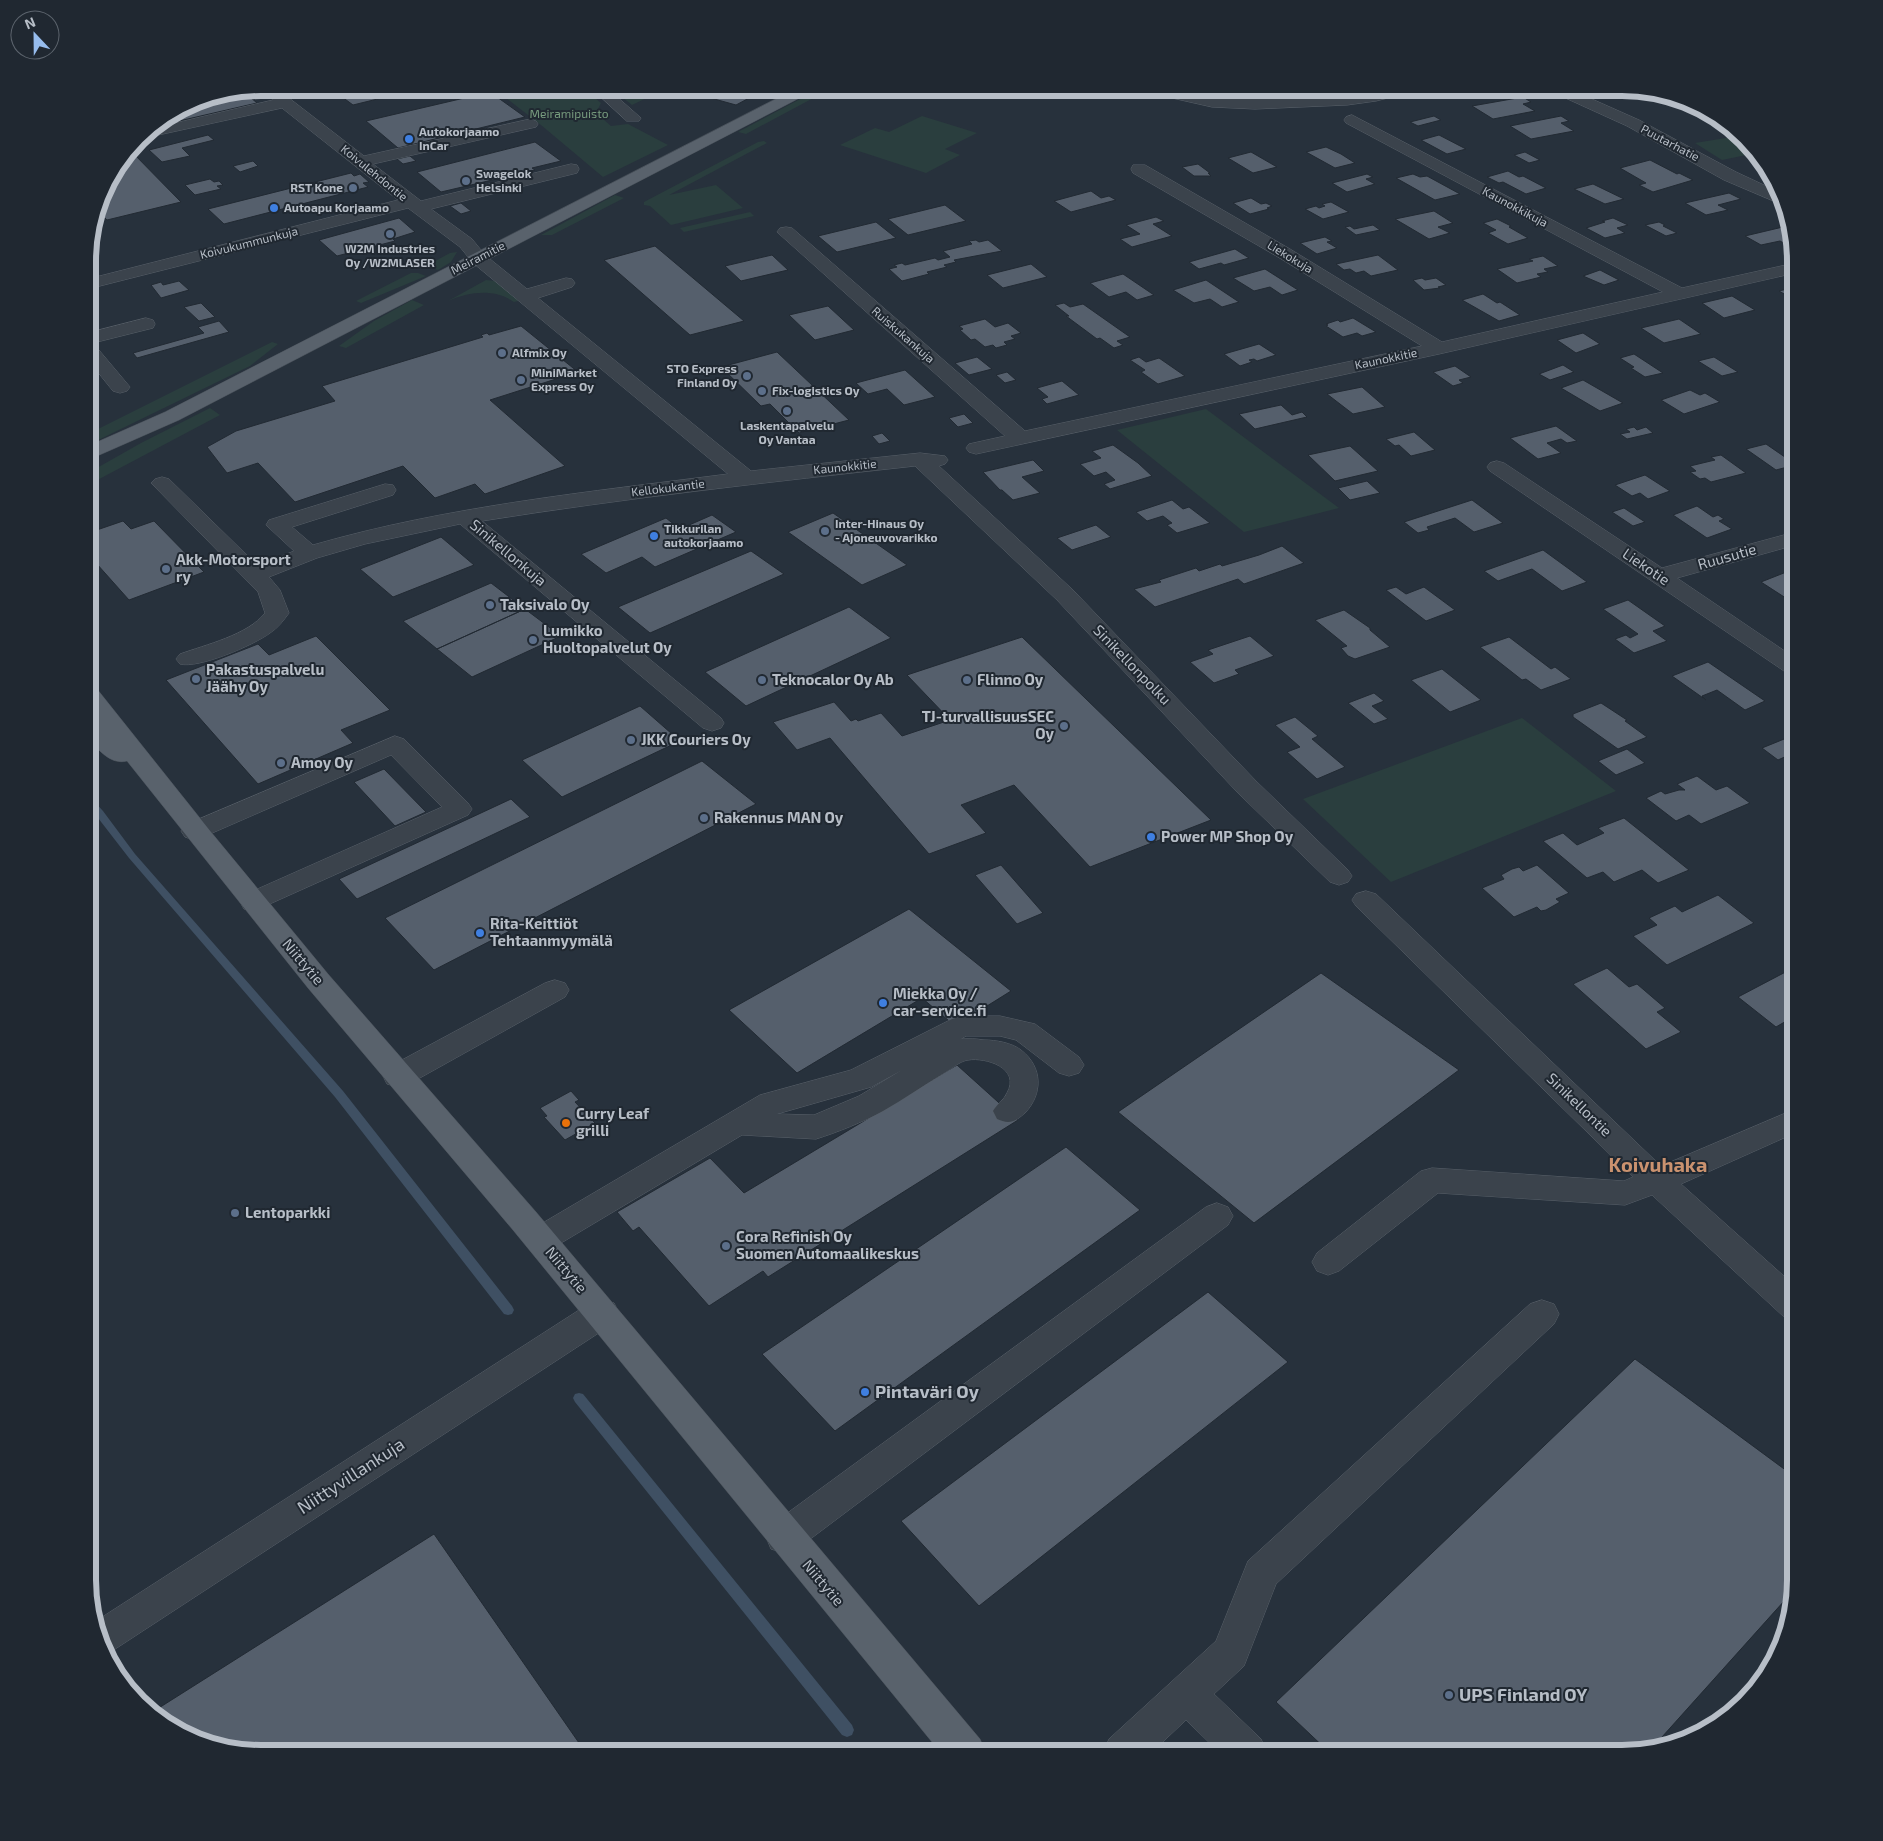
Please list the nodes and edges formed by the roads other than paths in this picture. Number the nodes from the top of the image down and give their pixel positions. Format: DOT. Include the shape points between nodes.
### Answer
graph roads {
  1 [pos="279,97"];
  2 [pos="608,97"];
  3 [pos="791,97"];
  4 [pos="1188,97"];
  5 [pos="1369,97"];
  6 [pos="1575,97"];
  7 [pos="286,102"];
  8 [pos="633,118"];
  9 [pos="1352,120"];
  10 [pos="530,124"];
  11 [pos="160,131"];
  12 [pos="361,162"];
  13 [pos="571,168"];
  14 [pos="1139,169"];
  15 [pos="1773,196"];
  16 [pos="414,204"];
  17 [pos="786,232"];
  18 [pos="479,259"];
  19 [pos="1787,270"];
  20 [pos="97,282"];
  21 [pos="566,283"];
  22 [pos="1678,293"];
  23 [pos="525,296"];
  24 [pos="146,324"];
  25 [pos="97,337"];
  26 [pos="1439,348"];
  27 [pos="97,359"];
  28 [pos="120,387"];
  29 [pos="149,428"];
  30 [pos="1020,438"];
  31 [pos="976,448"];
  32 [pos="97,450"];
  33 [pos="97,459"];
  34 [pos="920,459"];
  35 [pos="945,460"];
  36 [pos="1497,467"];
  37 [pos="746,478"];
  38 [pos="162,483"];
  39 [pos="385,490"];
  40 [pos="464,517"];
  41 [pos="1787,540"];
  42 [pos="309,553"];
  43 [pos="255,574"];
  44 [pos="1659,576"];
  45 [pos="188,659"];
  46 [pos="1787,662"];
  47 [pos="97,705"];
  48 [pos="712,724"];
  49 [pos="97,734"];
  50 [pos="162,790"];
  51 [pos="194,831"];
  52 [pos="1339,876"];
  53 [pos="1366,900"];
  54 [pos="254,902"];
  55 [pos="555,990"];
  56 [pos="1069,1065"];
  57 [pos="398,1076"];
  58 [pos="1008,1111"];
  59 [pos="737,1123"];
  60 [pos="1787,1124"];
  61 [pos="1656,1180"];
  62 [pos="1217,1216"];
  63 [pos="540,1240"];
  64 [pos="1328,1262"];
  65 [pos="1787,1298"];
  66 [pos="602,1313"];
  67 [pos="1542,1314"];
  68 [pos="784,1537"];
  69 [pos="106,1635"];
  70 [pos="1187,1694"];
  71 [pos="958,1745"];
  72 [pos="1133,1745"];
  73 [pos="1238,1745"];
  1 -- 7 [label="street, Koivulehdontie"];
  2 -- 8 [label="street"];
  3 -- 18 [label="main road, Meiramitie"];
  4 -- 5 [label="street" via="1212,102 1255,104"];
  6 -- 15 [label="street, Puutarhatie" via="1633,123"];
  7 -- 11 [label="street"];
  7 -- 12 [label="street, Koivulehdontie"];
  9 -- 22 [label="street, Kaunokkikuja"];
  10 -- 12 [label="street"];
  12 -- 16 [label="street, Koivulehdontie"];
  13 -- 16 [label="street, Koivukummunkuja"];
  14 -- 26 [label="street, Liekokuja"];
  16 -- 18 [label="street, Koivulehdontie" via="466,243"];
  16 -- 20 [label="street, Koivukummunkuja"];
  17 -- 30 [label="street, Ruiskukankuja"];
  18 -- 23 [label="street"];
  18 -- 29 [label="main road, Meiramitie"];
  19 -- 22 [label="street, Kaunokkitie"];
  21 -- 23 [label="street"];
  22 -- 26 [label="street, Kaunokkitie"];
  23 -- 37 [label="street"];
  24 -- 25 [label="street"];
  26 -- 30 [label="street, Kaunokkitie"];
  27 -- 28 [label="street"];
  29 -- 32 [label="main road, Meiramitie"];
  29 -- 33 [label="main road, Meiramitie"];
  30 -- 31 [label="street, Kaunokkitie"];
  34 -- 35 [label="street, Kaunokkitie"];
  34 -- 37 [label="street, Kaunokkitie"];
  34 -- 52 [label="street, Sinikellonpolku" via="1065,595 1248,787"];
  36 -- 44 [label="street, Liekotie"];
  37 -- 40 [label="street, Kellokukantie"];
  38 -- 43 [label="street"];
  39 -- 42 [label="street" via="277,525"];
  40 -- 42 [label="street, Kellokukantie" via="361,538"];
  40 -- 48 [label="street, Sinikellonkuja"];
  41 -- 44 [label="street, Ruusutie"];
  42 -- 43 [label="street, Kellokukantie"];
  43 -- 45 [label="street" via="269,590 277,613 272,622 257,632"];
  44 -- 46 [label="street, Liekotie"];
  47 -- 50 [label="main road, Niittytie"];
  49 -- 50 [label="main road, Niittytie"];
  50 -- 51 [label="main road, Niittytie"];
  51 -- 54 [label="main road, Niittytie"];
  51 -- 54 [label="street" via="395,744 459,809"];
  53 -- 61 [label="street, Sinikellontie"];
  54 -- 57 [label="main road, Niittytie"];
  55 -- 57 [label="street"];
  56 -- 59 [label="street" via="1025,1031 1000,1026 962,1026 860,1079 771,1103"];
  57 -- 63 [label="main road, Niittytie"];
  58 -- 59 [label="street" via="1021,1098 1022,1070 1010,1056 995,1050 964,1049 870,1104 816,1127"];
  59 -- 63 [label="street"];
  60 -- 61 [label="street"];
  61 -- 64 [label="street" via="1624,1193 1432,1180"];
  61 -- 65 [label="street, Sinikellontie"];
  62 -- 68 [label="street"];
  63 -- 66 [label="main road, Niittytie"];
  66 -- 68 [label="main road, Niittytie"];
  66 -- 69 [label="street, Niittyvillankuja"];
  67 -- 70 [label="street" via="1261,1573 1231,1653"];
  68 -- 71 [label="main road, Niittytie"];
  70 -- 72 [label="street"];
  70 -- 73 [label="street"];
}
